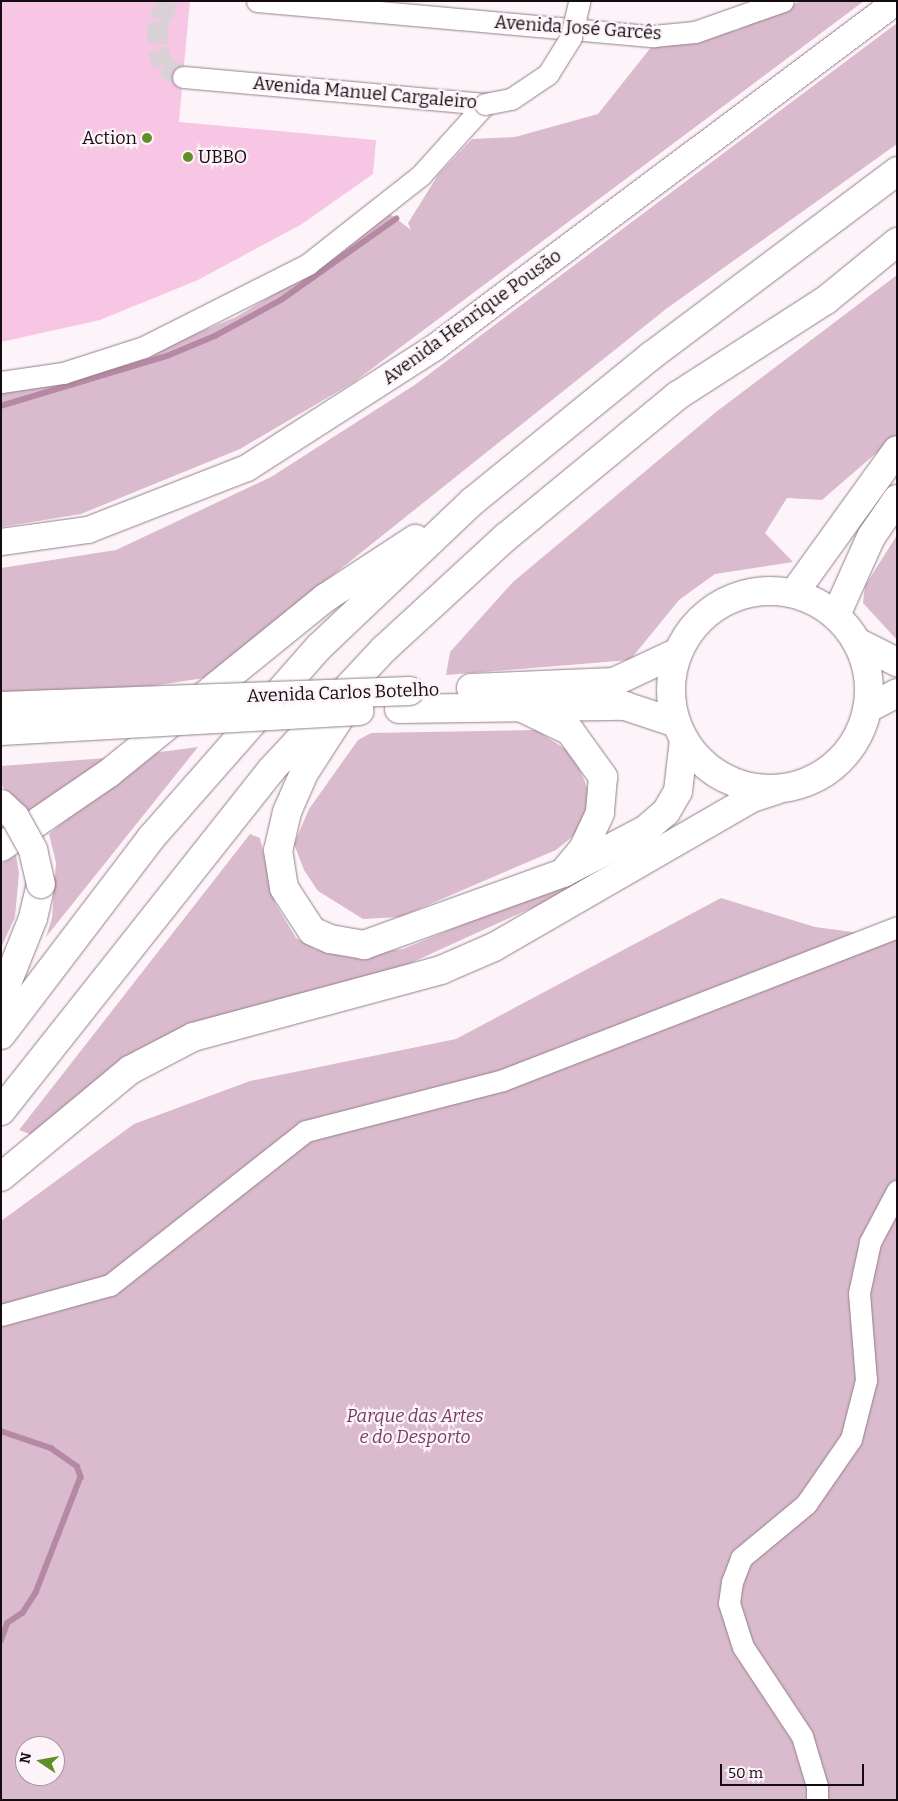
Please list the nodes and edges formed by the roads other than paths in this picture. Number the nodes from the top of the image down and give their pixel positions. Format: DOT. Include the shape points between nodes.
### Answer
graph roads {
  1 [pos="257,1"];
  2 [pos="427,1"];
  3 [pos="579,1"];
  4 [pos="783,1"];
  5 [pos="897,1"];
  6 [pos="398,12"];
  7 [pos="183,77"];
  8 [pos="484,104"];
  9 [pos="897,171"];
  10 [pos="897,242"];
  11 [pos="1,382"];
  12 [pos="897,450"];
  13 [pos="897,499"];
  14 [pos="473,501"];
  15 [pos="1,542"];
  16 [pos="794,593"];
  17 [pos="836,615"];
  18 [pos="857,642"];
  19 [pos="384,649"];
  20 [pos="678,652"];
  21 [pos="897,662"];
  22 [pos="897,693"];
  23 [pos="405,700"];
  24 [pos="1,706"];
  25 [pos="518,706"];
  26 [pos="867,709"];
  27 [pos="1,731"];
  28 [pos="680,732"];
  29 [pos="776,790"];
  30 [pos="1,804"];
  31 [pos="1,848"];
  32 [pos="563,873"];
  33 [pos="897,927"];
  34 [pos="1,998"];
  35 [pos="1,1035"];
  36 [pos="1,1111"];
  37 [pos="1,1177"];
  38 [pos="897,1191"];
  39 [pos="1,1314"];
  40 [pos="817,1800"];
  1 -- 6 [label="street, Avenida José Garcês"];
  2 -- 6 [label="street, Avenida José Garcês"];
  3 -- 8 [label="street, Avenida Manuel Cargaleiro, bridge" via="571,37 548,74 511,98"];
  4 -- 6 [label="street, Avenida José Garcês" via="695,32 653,36"];
  5 -- 15 [label="street, Avenida Henrique Pousão" via="434,348 247,468 88,530"];
  7 -- 8 [label="street, Avenida Manuel Cargaleiro"];
  8 -- 11 [label="street" via="421,175 308,264 144,347 63,373"];
  9 -- 14 [label="main road" via="651,356"];
  10 -- 19 [label="main road" via="826,300 677,396 506,537"];
  12 -- 16 [label="main road"];
  13 -- 17 [label="main road" via="871,537"];
  14 -- 31 [label="main road" via="325,598 109,773"];
  14 -- 35 [label="main road" via="320,647 228,746 151,838"];
  16 -- 17 [label="main road"];
  16 -- 20 [label="main road" via="757,591 733,597 709,611"];
  17 -- 18 [label="main road"];
  18 -- 21 [label="main road"];
  18 -- 26 [label="main road" via="868,675"];
  19 -- 32 [label="main road" via="304,773 287,812 278,850 284,888 294,910 312,931 330,939 364,945"];
  19 -- 36 [label="main road" via="272,770"];
  20 -- 23 [label="main road, Avenida Carlos Botelho" via="614,682"];
  20 -- 28 [label="main road" via="671,700"];
  22 -- 26 [label="main road"];
  23 -- 24 [label="main road, Avenida Carlos Botelho, bridge"];
  23 -- 25 [label="main road, Avenida Carlos Botelho"];
  23 -- 27 [label="main road, Avenida Carlos Botelho, bridge"];
  25 -- 28 [label="main road, Avenida Carlos Botelho" via="626,706"];
  25 -- 32 [label="main road" via="570,731 603,777 600,813 583,849"];
  26 -- 29 [label="main road" via="857,738 835,764 805,783"];
  28 -- 29 [label="main road" via="718,775 753,788"];
  28 -- 32 [label="main road" via="678,791 666,812 645,830"];
  29 -- 37 [label="main road" via="752,798 494,947 441,970 193,1037 130,1070"];
  30 -- 34 [label="main road, bridge" via="15,817 33,850 41,884 33,918"];
  33 -- 39 [label="street" via="503,1080 306,1131 110,1285"];
  38 -- 40 [label="street" via="870,1242 859,1293 866,1380 851,1439 806,1504 741,1558 732,1582 729,1603 743,1646 802,1736 817,1786"];
}
